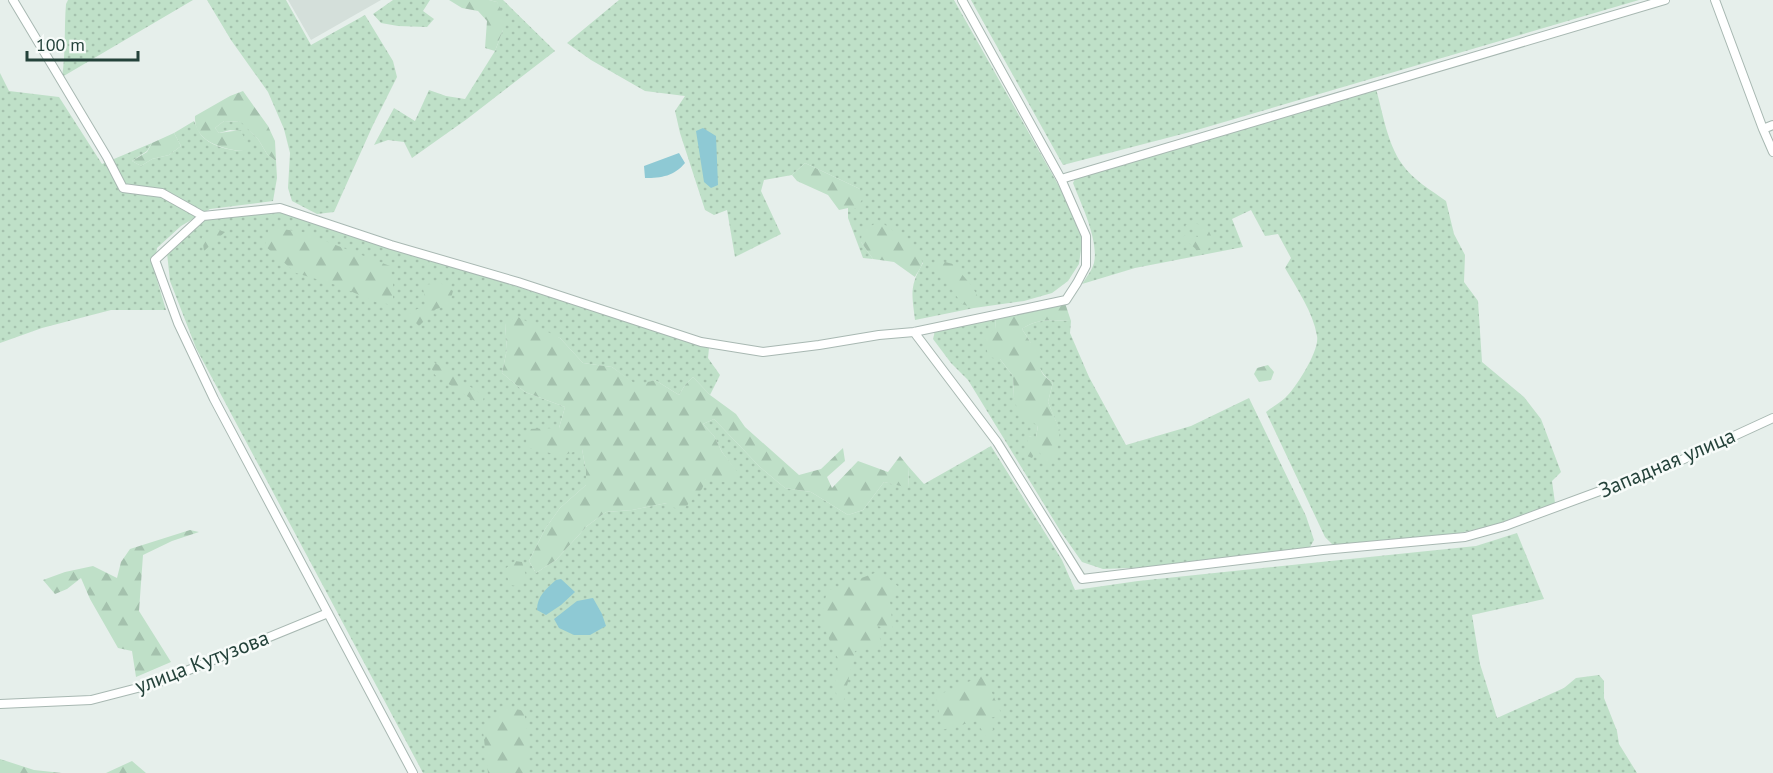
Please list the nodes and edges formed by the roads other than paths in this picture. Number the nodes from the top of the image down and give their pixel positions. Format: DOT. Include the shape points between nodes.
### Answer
graph roads {
  1 [pos="13,0"];
  2 [pos="962,0"];
  3 [pos="1665,0"];
  4 [pos="1715,0"];
  5 [pos="1773,125"];
  6 [pos="1762,129"];
  7 [pos="1773,152"];
  8 [pos="1060,179"];
  9 [pos="204,216"];
  10 [pos="914,332"];
  11 [pos="1773,418"];
  12 [pos="328,613"];
  13 [pos="0,704"];
  14 [pos="413,773"];
  1 -- 9 [label="street" via="123,188 162,193"];
  2 -- 8 [label="street"];
  3 -- 8 [label="street"];
  4 -- 6 [label="street"];
  5 -- 6 [label="street"];
  6 -- 7 [label="street"];
  8 -- 10 [label="street" via="1086,236 1086,266 1066,300"];
  9 -- 10 [label="street" via="280,208 701,342 763,352"];
  9 -- 12 [label="street" via="155,260 178,323 209,389"];
  10 -- 11 [label="street, Западная улица" via="997,442 1082,579 1465,537 1673,464"];
  12 -- 13 [label="street, улица Кутузова" via="157,683 91,700"];
  12 -- 14 [label="street"];
}
